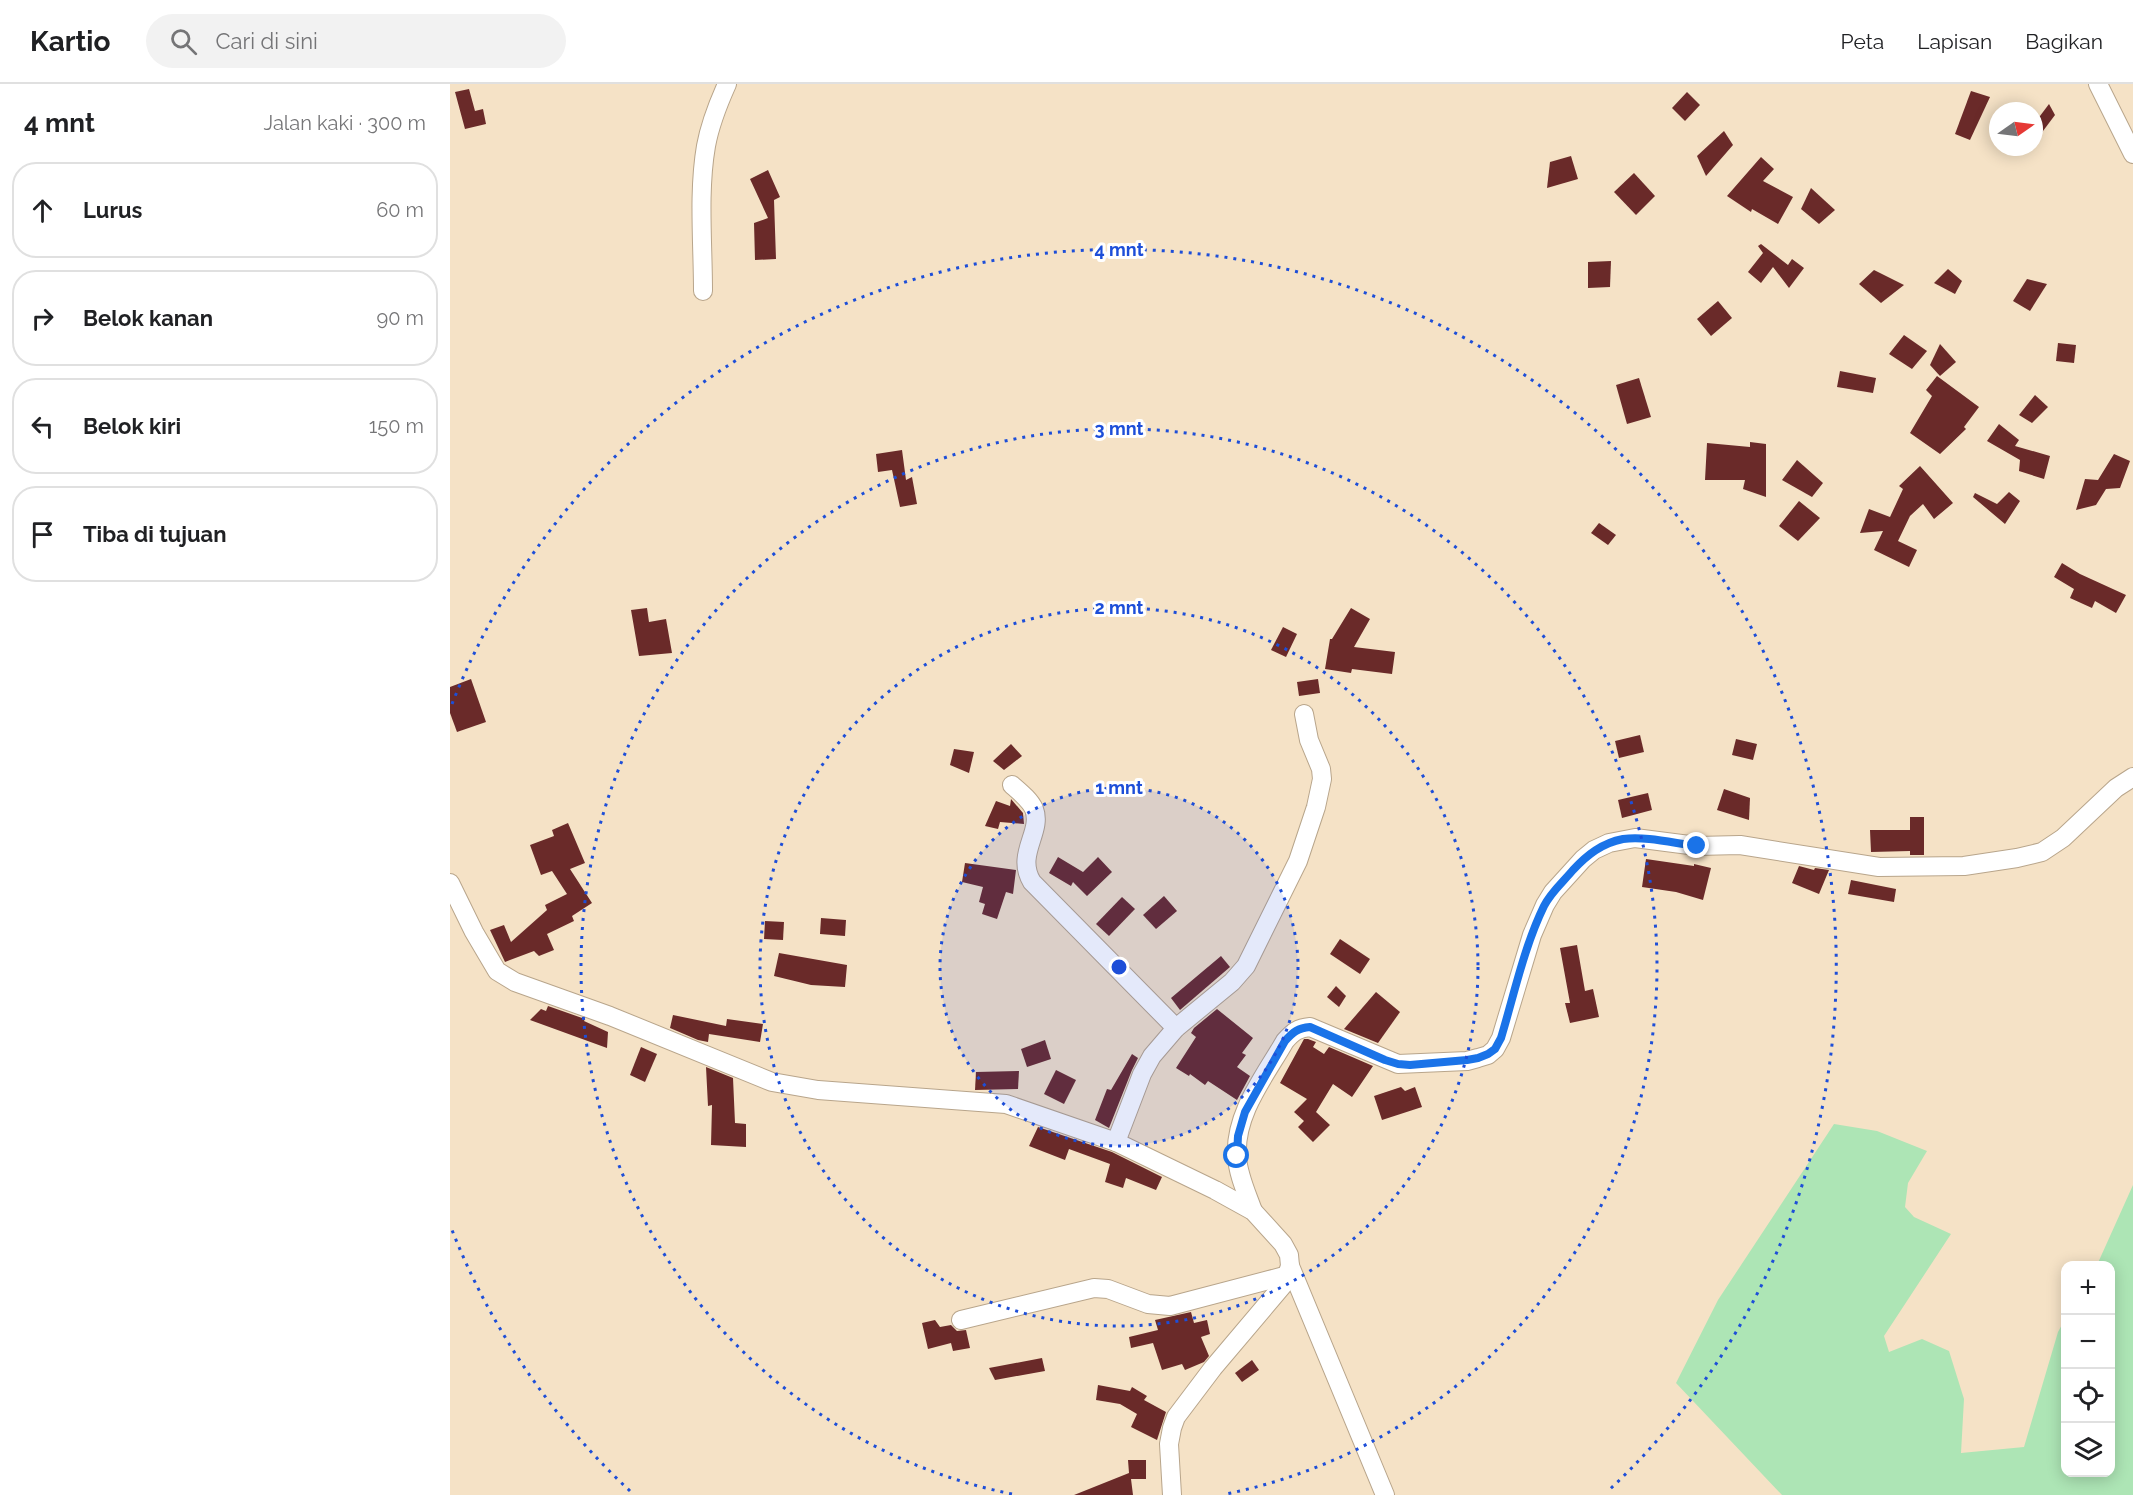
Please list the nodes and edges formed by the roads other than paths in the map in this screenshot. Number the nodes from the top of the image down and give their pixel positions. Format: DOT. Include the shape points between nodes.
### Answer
graph roads {
  1 [pos="727,84"];
  2 [pos="2098,84"];
  3 [pos="2133,154"];
  4 [pos="703,291"];
  5 [pos="1304,714"];
  6 [pos="2133,777"];
  7 [pos="1012,784"];
  8 [pos="450,883"];
  9 [pos="1176,1028"];
  10 [pos="1116,1142"];
  11 [pos="1252,1211"];
  12 [pos="1289,1270"];
  13 [pos="961,1320"];
  14 [pos="1173,1495"];
  15 [pos="1385,1495"];
  1 -- 4 [label="street" via="714,113 706,147 702,182"];
  2 -- 3 [label="street"];
  5 -- 9 [label="street" via="1322,779 1298,861 1246,966"];
  6 -- 11 [label="street" via="2042,852 1964,866 1879,867 1740,844 1697,846 1635,838 1594,850 1545,905 1501,1038 1488,1054 1467,1060 1398,1064 1310,1027 1293,1032 1245,1112 1238,1136 1241,1178"];
  7 -- 9 [label="street" via="1034,809 1036,819 1026,859 1026,872 1032,882"];
  8 -- 10 [label="street" via="497,971 515,982 772,1082 818,1090 1006,1104"];
  9 -- 10 [label="street" via="1142,1074"];
  10 -- 11 [label="street"];
  11 -- 12 [label="street" via="1283,1244 1289,1255"];
  12 -- 13 [label="street" via="1170,1306 1148,1304 1108,1289 1094,1288"];
  12 -- 14 [label="street" via="1284,1284 1176,1417 1169,1444"];
  12 -- 15 [label="street"];
}
